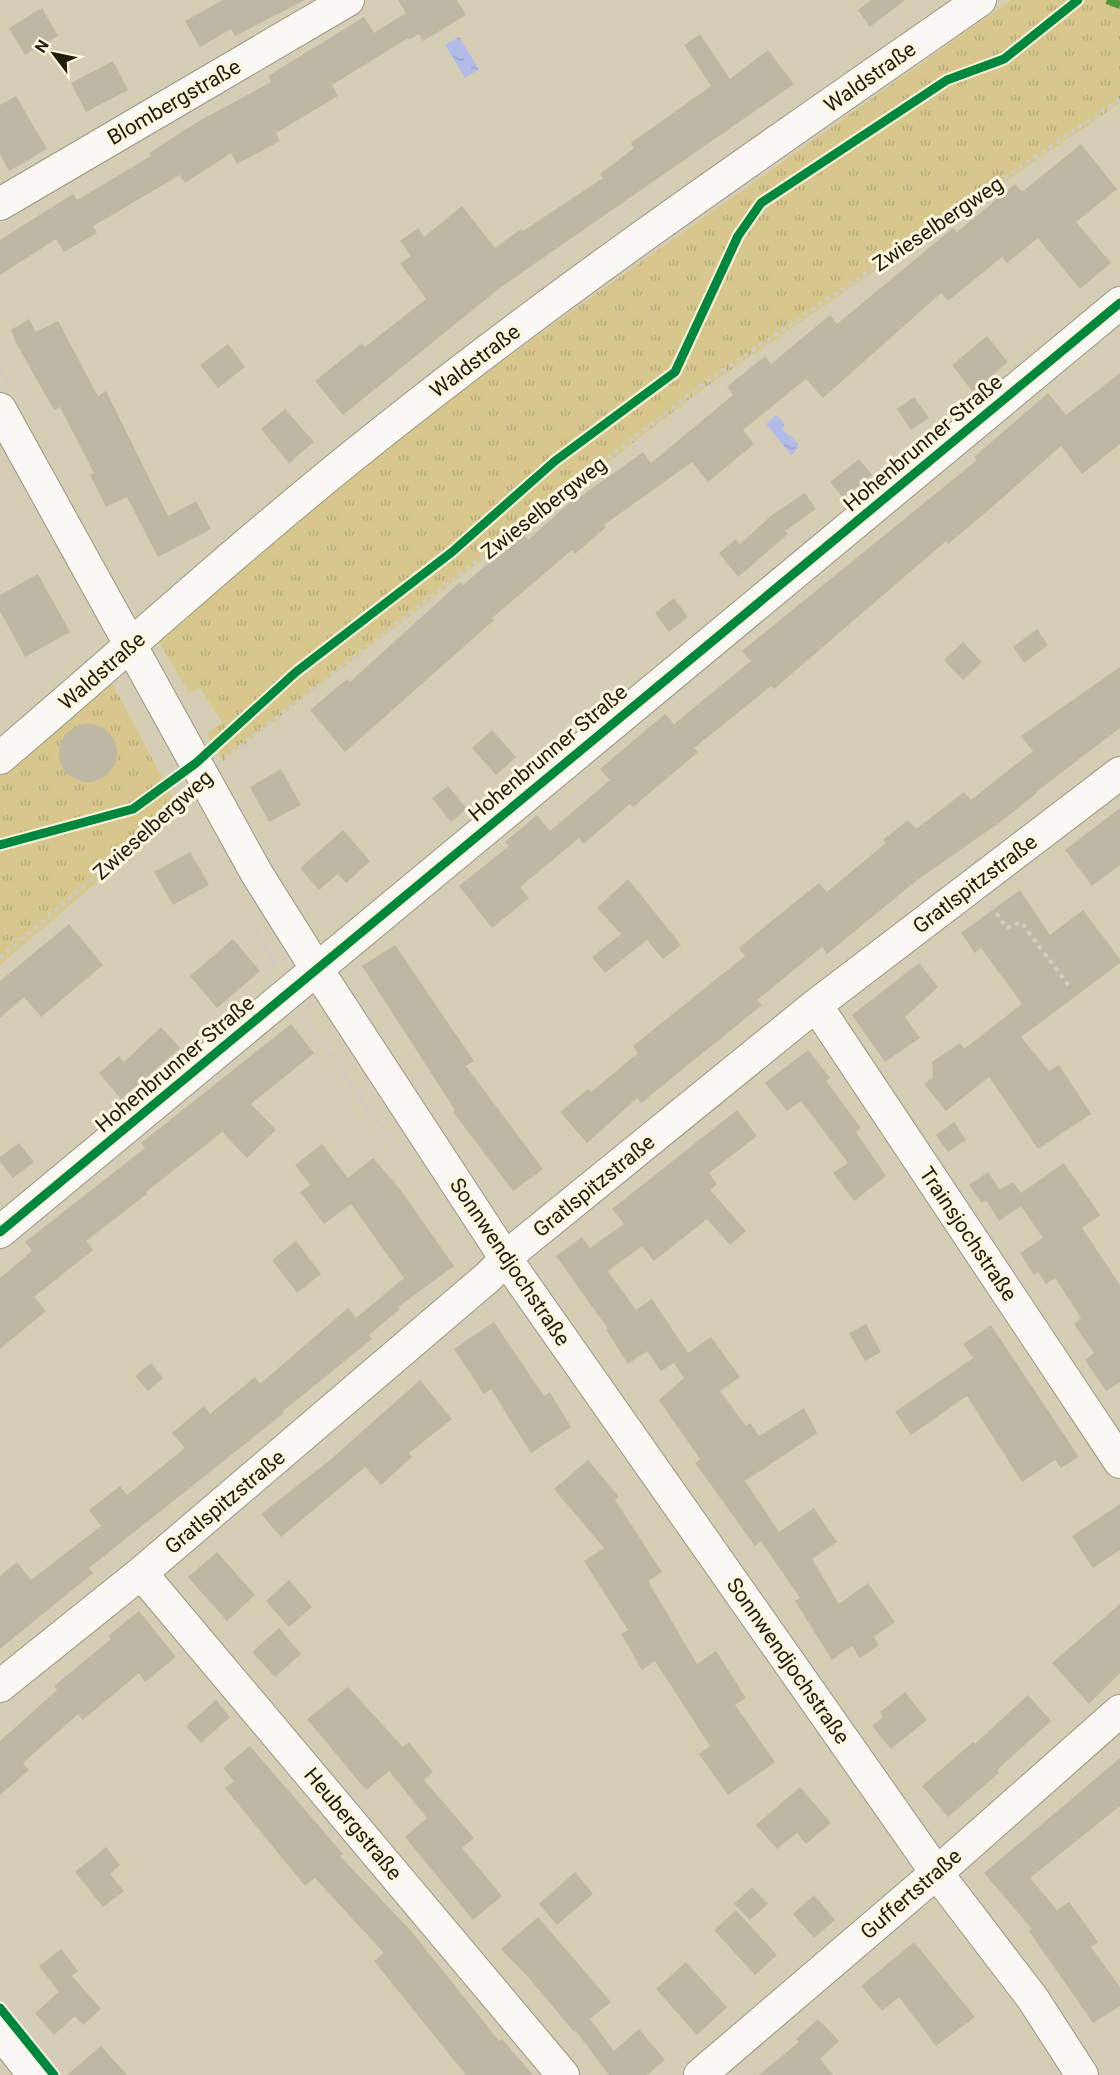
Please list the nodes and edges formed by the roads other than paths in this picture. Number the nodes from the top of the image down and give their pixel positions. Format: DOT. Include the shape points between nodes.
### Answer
graph roads {
  1 [pos="348,0"];
  2 [pos="980,0"];
  3 [pos="0,204"];
  4 [pos="1120,303"];
  5 [pos="0,410"];
  6 [pos="131,646"];
  7 [pos="0,758"];
  8 [pos="1120,773"];
  9 [pos="316,968"];
  10 [pos="816,1005"];
  11 [pos="0,1232"];
  12 [pos="506,1259"];
  13 [pos="1120,1462"];
  14 [pos="141,1573"];
  15 [pos="0,1686"];
  16 [pos="1120,1711"];
  17 [pos="936,1872"];
  18 [pos="0,2032"];
  19 [pos="34,2075"];
  20 [pos="563,2075"];
  21 [pos="700,2075"];
  22 [pos="1082,2075"];
  1 -- 3 [label="street, Blombergstraße"];
  2 -- 6 [label="street, Waldstraße" via="520,326 298,501"];
  4 -- 9 [label="street, Hohenbrunner Straße"];
  5 -- 6 [label="street, Sonnwendjochstraße"];
  6 -- 7 [label="street, Waldstraße"];
  6 -- 9 [label="street, Sonnwendjochstraße" via="257,874"];
  8 -- 10 [label="street, Gratlspitzstraße"];
  9 -- 11 [label="street, Hohenbrunner Straße"];
  9 -- 12 [label="street, Sonnwendjochstraße"];
  10 -- 12 [label="street, Gratlspitzstraße"];
  10 -- 13 [label="street, Trainsjochstraße"];
  12 -- 14 [label="street, Gratlspitzstraße"];
  12 -- 17 [label="street, Sonnwendjochstraße"];
  14 -- 15 [label="street, Gratlspitzstraße"];
  14 -- 20 [label="street, Heubergstraße"];
  16 -- 17 [label="street, Guffertstraße"];
  17 -- 21 [label="street, Guffertstraße"];
  17 -- 22 [label="street, Sonnwendjochstraße" via="1033,1999"];
  18 -- 19 [label="street"];
}
